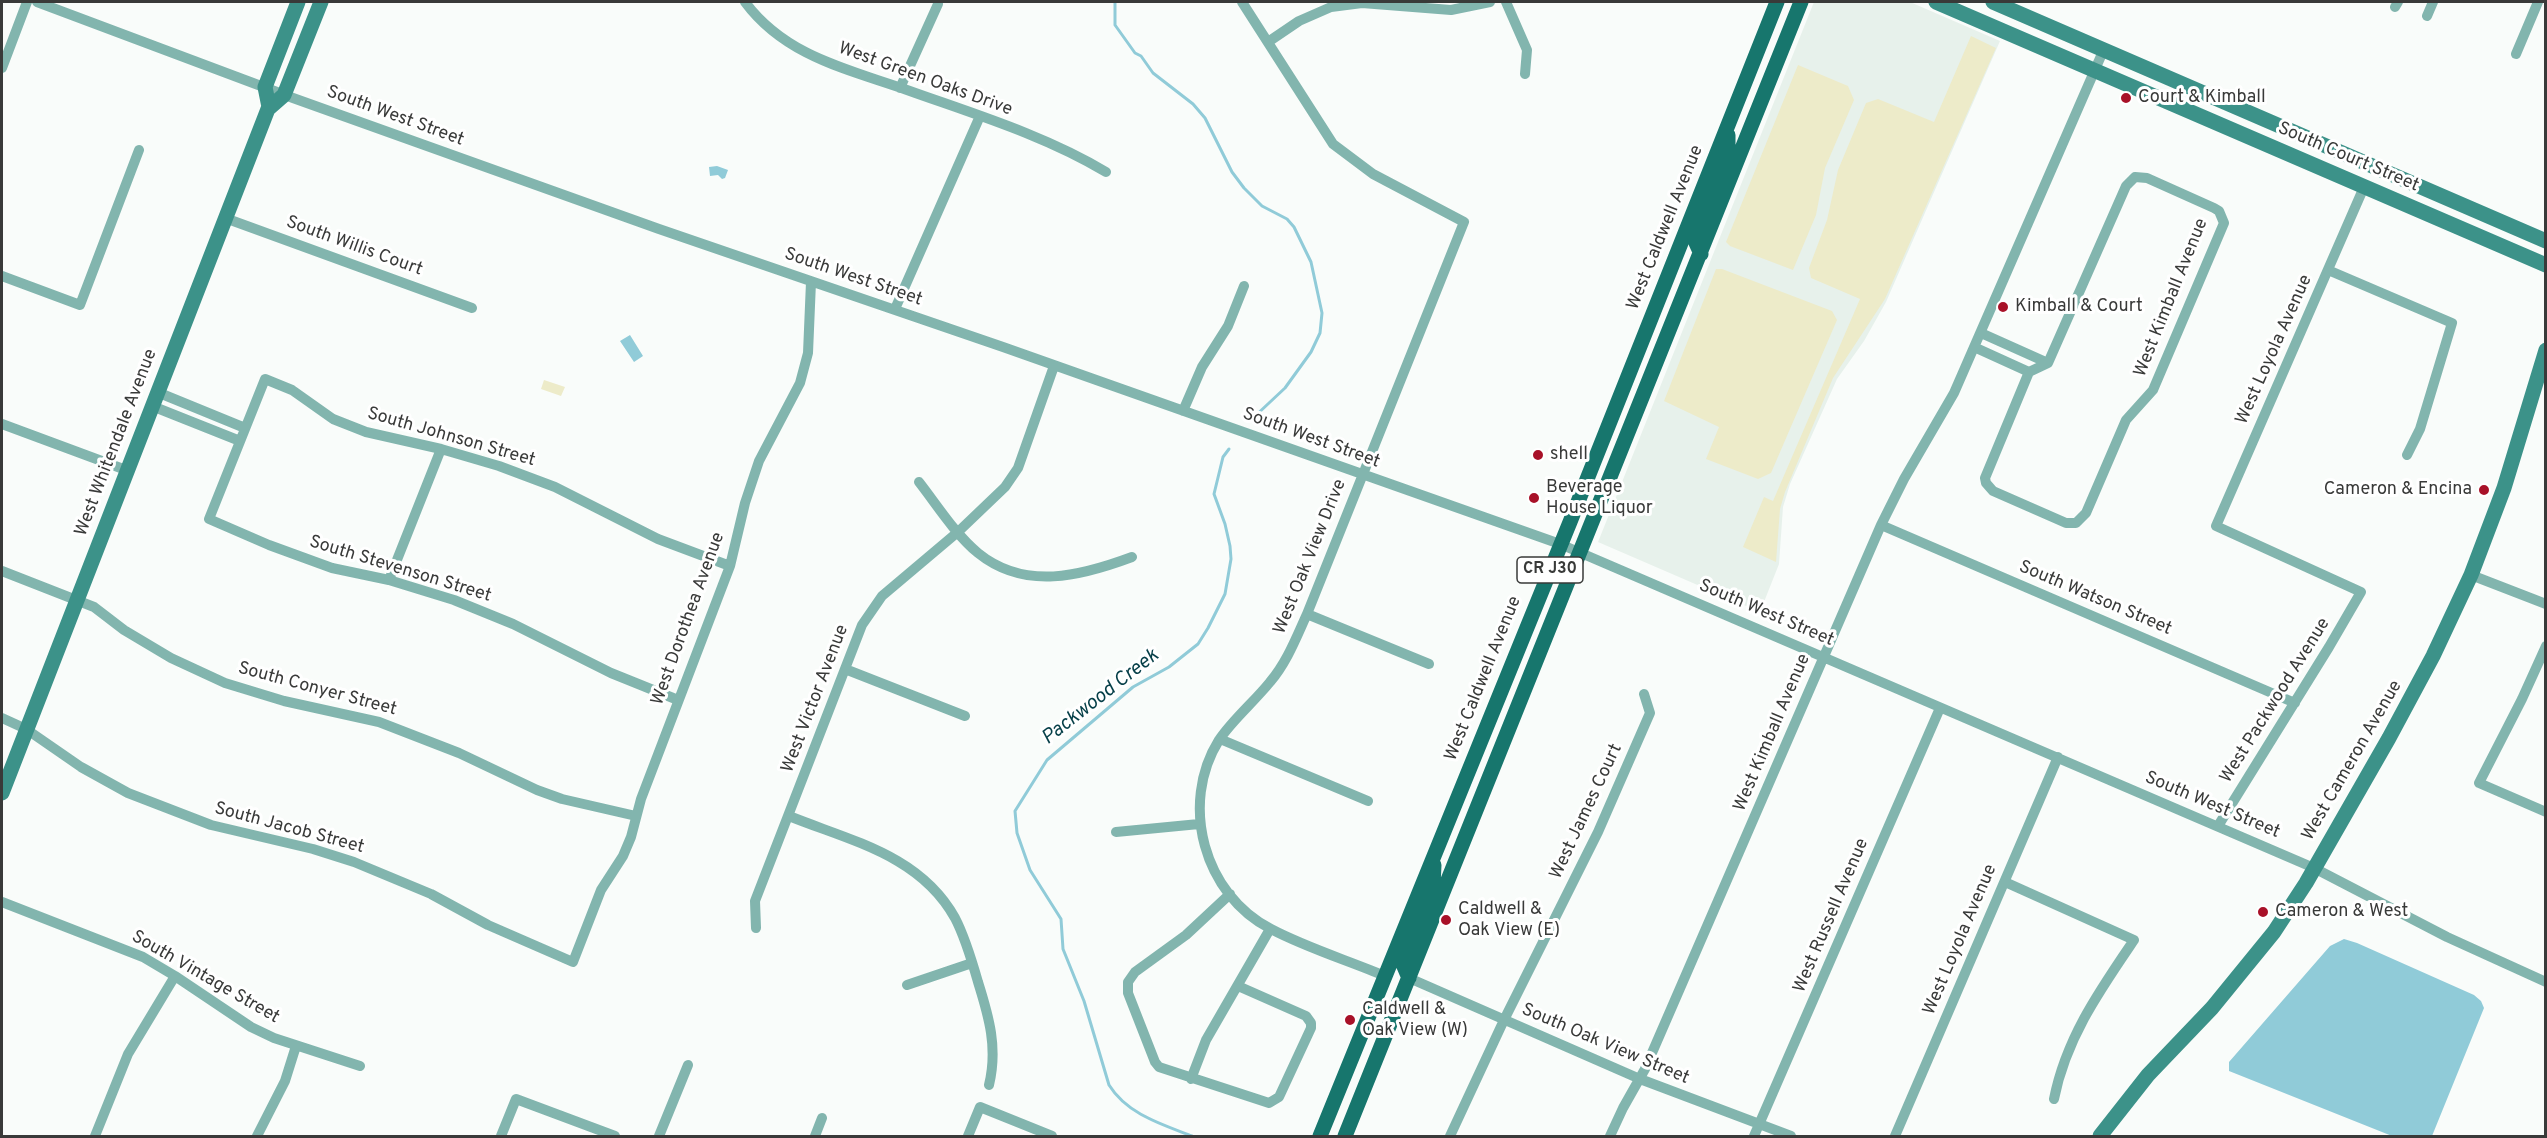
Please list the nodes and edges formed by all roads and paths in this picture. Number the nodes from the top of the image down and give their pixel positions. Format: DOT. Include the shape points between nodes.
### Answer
graph roads {
  1 [pos="27,2"];
  2 [pos="37,2"];
  3 [pos="298,2"];
  4 [pos="321,2"];
  5 [pos="745,2"];
  6 [pos="1242,2"];
  7 [pos="1490,2"];
  8 [pos="1506,2"];
  9 [pos="1777,2"];
  10 [pos="1801,2"];
  11 [pos="1936,2"];
  12 [pos="1993,2"];
  13 [pos="2433,2"];
  14 [pos="2538,2"];
  15 [pos="938,4"];
  16 [pos="2427,16"];
  17 [pos="1268,42"];
  18 [pos="2104,49"];
  19 [pos="2516,54"];
  20 [pos="2,68"];
  21 [pos="2094,70"];
  22 [pos="1525,75"];
  23 [pos="265,87"];
  24 [pos="900,88"];
  25 [pos="284,95"];
  26 [pos="269,107"];
  27 [pos="980,116"];
  28 [pos="1728,126"];
  29 [pos="139,150"];
  30 [pos="1106,172"];
  31 [pos="2364,187"];
  32 [pos="225,218"];
  33 [pos="2546,241"];
  34 [pos="1701,254"];
  35 [pos="2546,265"];
  36 [pos="2328,270"];
  37 [pos="2,276"];
  38 [pos="811,282"];
  39 [pos="1245,286"];
  40 [pos="472,308"];
  41 [pos="895,309"];
  42 [pos="1981,333"];
  43 [pos="1974,348"];
  44 [pos="2546,350"];
  45 [pos="2048,363"];
  46 [pos="1054,366"];
  47 [pos="2029,372"];
  48 [pos="154,399"];
  49 [pos="1184,411"];
  50 [pos="2,424"];
  51 [pos="245,428"];
  52 [pos="240,441"];
  53 [pos="441,449"];
  54 [pos="2406,455"];
  55 [pos="126,470"];
  56 [pos="1363,476"];
  57 [pos="919,482"];
  58 [pos="1881,525"];
  59 [pos="959,531"];
  60 [pos="1560,544"];
  61 [pos="1581,552"];
  62 [pos="1132,557"];
  63 [pos="730,566"];
  64 [pos="2,571"];
  65 [pos="2471,575"];
  66 [pos="389,580"];
  67 [pos="2361,592"];
  68 [pos="77,599"];
  69 [pos="2546,604"];
  70 [pos="1307,614"];
  71 [pos="2546,646"];
  72 [pos="1824,657"];
  73 [pos="1429,664"];
  74 [pos="845,669"];
  75 [pos="1644,694"];
  76 [pos="678,700"];
  77 [pos="2295,704"];
  78 [pos="1940,708"];
  79 [pos="964,716"];
  80 [pos="2,718"];
  81 [pos="26,729"];
  82 [pos="1220,739"];
  83 [pos="2058,757"];
  84 [pos="2,793"];
  85 [pos="1368,801"];
  86 [pos="2546,812"];
  87 [pos="636,816"];
  88 [pos="789,816"];
  89 [pos="1199,824"];
  90 [pos="2218,826"];
  91 [pos="1116,832"];
  92 [pos="1435,851"];
  93 [pos="2314,868"];
  94 [pos="2005,882"];
  95 [pos="1230,894"];
  96 [pos="2,902"];
  97 [pos="756,928"];
  98 [pos="1270,929"];
  99 [pos="573,962"];
  100 [pos="972,963"];
  101 [pos="175,976"];
  102 [pos="1385,976"];
  103 [pos="1409,978"];
  104 [pos="2546,982"];
  105 [pos="907,985"];
  106 [pos="1238,986"];
  107 [pos="1504,1020"];
  108 [pos="296,1046"];
  109 [pos="688,1065"];
  110 [pos="360,1066"];
  111 [pos="1191,1079"];
  112 [pos="1640,1079"];
  113 [pos="989,1084"];
  114 [pos="2054,1099"];
  115 [pos="822,1118"];
  116 [pos="1760,1123"];
  117 [pos="96,1137"];
  118 [pos="257,1137"];
  119 [pos="501,1137"];
  120 [pos="615,1137"];
  121 [pos="659,1137"];
  122 [pos="815,1137"];
  123 [pos="968,1137"];
  124 [pos="1052,1137"];
  125 [pos="1320,1137"];
  126 [pos="1345,1137"];
  127 [pos="1449,1137"];
  128 [pos="1610,1137"];
  129 [pos="1754,1137"];
  130 [pos="1791,1137"];
  131 [pos="1895,1137"];
  132 [pos="2100,1137"];
  1 -- 20 [label="street"];
  2 -- 23 [label="street, South West Street"];
  3 -- 23 [label="street"];
  4 -- 25 [label="street, West Whitendale Avenue"];
  5 -- 24 [label="street, West Green Oaks Drive" via="755,15 799,50"];
  6 -- 17 [label="street"];
  7 -- 17 [label="street" via="1451,10 1362,3 1331,8 1299,21"];
  8 -- 22 [label="street" via="1527,50"];
  9 -- 28 [label="main road, West Caldwell Avenue / CR J30"];
  10 -- 34 [label="main road, CR J30"];
  11 -- 21 [label="street, South Court Street"];
  12 -- 18 [label="street, South Court Street"];
  13 -- 16 [label="street"];
  14 -- 19 [label="street"];
  15 -- 24 [label="street"];
  17 -- 56 [label="street, West Oak View Drive" via="1333,144 1373,174 1464,222"];
  18 -- 21 [label="street, West Kimball Avenue"];
  18 -- 33 [label="street, South Court Street"];
  21 -- 31 [label="street, South Court Street"];
  21 -- 42 [label="street, West Kimball Avenue"];
  23 -- 25 [label="street, South West Street"];
  23 -- 26 [label="street"];
  24 -- 27 [label="street, West Green Oaks Drive"];
  25 -- 26 [label="street, West Whitendale Avenue"];
  25 -- 38 [label="street, South West Street"];
  26 -- 32 [label="street, West Whitendale Avenue"];
  27 -- 30 [label="street, West Green Oaks Drive" via="1052,143"];
  27 -- 41 [label="street"];
  28 -- 34 [label="main road" via="1728,155 1697,234"];
  28 -- 60 [label="main road, West Caldwell Avenue / CR J30"];
  29 -- 37 [label="street" via="80,305"];
  31 -- 35 [label="street, South Court Street"];
  31 -- 36 [label="street, West Loyola Avenue"];
  32 -- 40 [label="street, South Willis Court"];
  32 -- 48 [label="street, West Whitendale Avenue"];
  34 -- 61 [label="main road, CR J30"];
  36 -- 54 [label="street" via="2452,323 2420,429"];
  36 -- 67 [label="street, West Loyola Avenue" via="2216,526"];
  38 -- 41 [label="street, South West Street"];
  38 -- 63 [label="street, West Dorothea Avenue" via="808,353 800,383 759,461"];
  39 -- 49 [label="street" via="1228,326 1202,367"];
  41 -- 46 [label="street, South West Street"];
  42 -- 43 [label="street, West Kimball Avenue"];
  42 -- 45 [label="street"];
  43 -- 47 [label="street"];
  43 -- 58 [label="street, West Kimball Avenue" via="1944,414"];
  44 -- 65 [label="street, West Cameron Avenue" via="2504,488"];
  45 -- 47 [label="street"];
  45 -- 47 [label="street, West Kimball Avenue" via="2130,180 2146,178 2219,211 2224,223 2153,390 2128,417 2086,513 2076,523 2066,523 1993,491 1986,483 1986,471"];
  46 -- 49 [label="street, South West Street"];
  46 -- 59 [label="street, West Victor Avenue" via="1018,468 1005,487"];
  48 -- 51 [label="street"];
  48 -- 52 [label="street"];
  48 -- 55 [label="street, West Whitendale Avenue"];
  49 -- 56 [label="street, South West Street"];
  50 -- 55 [label="street"];
  51 -- 52 [label="street"];
  51 -- 53 [label="street, South Johnson Street" via="265,379 292,390 333,419 366,432"];
  52 -- 66 [label="street, South Stevenson Street" via="209,519 332,568"];
  53 -- 63 [label="street, South Johnson Street" via="555,487 658,539"];
  53 -- 66 [label="street"];
  55 -- 68 [label="street, West Whitendale Avenue"];
  56 -- 60 [label="street, South West Street"];
  56 -- 70 [label="street, West Oak View Drive"];
  57 -- 59 [label="street"];
  58 -- 72 [label="street, West Kimball Avenue"];
  58 -- 77 [label="street, South Watson Street"];
  59 -- 62 [label="street" via="978,552 998,565 1036,576 1067,577"];
  59 -- 74 [label="street, West Victor Avenue" via="882,597 862,625"];
  60 -- 61 [label="street, South West Street"];
  60 -- 92 [label="main road, West Caldwell Avenue / CR J30"];
  61 -- 72 [label="street, South West Street"];
  61 -- 103 [label="main road, CR J30"];
  63 -- 76 [label="street, West Dorothea Avenue"];
  64 -- 68 [label="street, South Conyer Street"];
  65 -- 69 [label="street"];
  65 -- 93 [label="street, West Cameron Avenue" via="2414,694"];
  66 -- 76 [label="street, South Stevenson Street" via="513,624 611,673"];
  67 -- 77 [label="street, West Packwood Avenue"];
  68 -- 81 [label="street, West Whitendale Avenue"];
  68 -- 87 [label="street, South Conyer Street" via="171,658 225,682 284,701 380,722 537,790"];
  70 -- 73 [label="street"];
  70 -- 82 [label="street, West Oak View Drive" via="1289,654 1270,682"];
  71 -- 86 [label="street" via="2479,783"];
  72 -- 78 [label="street, South West Street"];
  72 -- 112 [label="street, West Kimball Avenue"];
  74 -- 79 [label="street"];
  74 -- 88 [label="street, West Victor Avenue"];
  75 -- 107 [label="street, West James Court" via="1650,713 1598,832"];
  76 -- 87 [label="street, West Dorothea Avenue"];
  77 -- 90 [label="street, West Packwood Avenue"];
  78 -- 83 [label="street, South West Street"];
  78 -- 116 [label="street, West Russell Avenue"];
  80 -- 81 [label="street, South Jacob Street"];
  81 -- 84 [label="street, West Whitendale Avenue"];
  81 -- 99 [label="street, South Jacob Street" via="128,793 211,825 354,862"];
  82 -- 85 [label="street"];
  82 -- 89 [label="street, West Oak View Drive" via="1203,778"];
  83 -- 90 [label="street, South West Street"];
  83 -- 94 [label="street, West Loyola Avenue"];
  87 -- 99 [label="street, West Dorothea Avenue" via="623,856 601,890"];
  88 -- 97 [label="street, West Victor Avenue" via="755,900"];
  88 -- 100 [label="street" via="893,857 913,869 930,884 956,920"];
  89 -- 91 [label="street"];
  89 -- 95 [label="street, West Oak View Drive" via="1208,858"];
  90 -- 93 [label="street, South West Street"];
  92 -- 102 [label="main road, West Caldwell Avenue / CR J30"];
  92 -- 103 [label="main road" via="1433,886 1403,964"];
  93 -- 104 [label="street, South West Street" via="2447,937"];
  93 -- 132 [label="street, West Cameron Avenue" via="2254,959 2148,1075"];
  94 -- 114 [label="street" via="2134,940 2080,1025 2059,1073"];
  94 -- 131 [label="street, West Loyola Avenue"];
  95 -- 98 [label="street, West Oak View Drive"];
  95 -- 111 [label="street" via="1128,982 1128,993 1159,1067"];
  96 -- 101 [label="street, South Vintage Street" via="106,941"];
  98 -- 102 [label="street, West Oak View Drive"];
  98 -- 106 [label="street"];
  100 -- 105 [label="street"];
  100 -- 113 [label="street" via="991,1023 993,1066"];
  101 -- 108 [label="street, South Vintage Street" via="251,1027"];
  101 -- 117 [label="street" via="128,1054"];
  102 -- 125 [label="main road, West Caldwell Avenue / CR J30"];
  103 -- 107 [label="street, South Oak View Street"];
  103 -- 126 [label="main road, CR J30"];
  106 -- 111 [label="street" via="1206,1040"];
  106 -- 111 [label="street" via="1306,1016 1311,1023 1279,1097 1265,1103"];
  107 -- 112 [label="street, South Oak View Street"];
  107 -- 127 [label="street, West James Court"];
  108 -- 110 [label="street, South Vintage Street"];
  108 -- 118 [label="street" via="285,1081"];
  109 -- 121 [label="street"];
  112 -- 116 [label="street, South Oak View Street"];
  112 -- 128 [label="street, West Kimball Avenue"];
  115 -- 122 [label="street"];
  116 -- 129 [label="street, West Russell Avenue"];
  116 -- 130 [label="street, South Oak View Street"];
  119 -- 120 [label="street" via="516,1099"];
  123 -- 124 [label="street" via="980,1107"];
}
